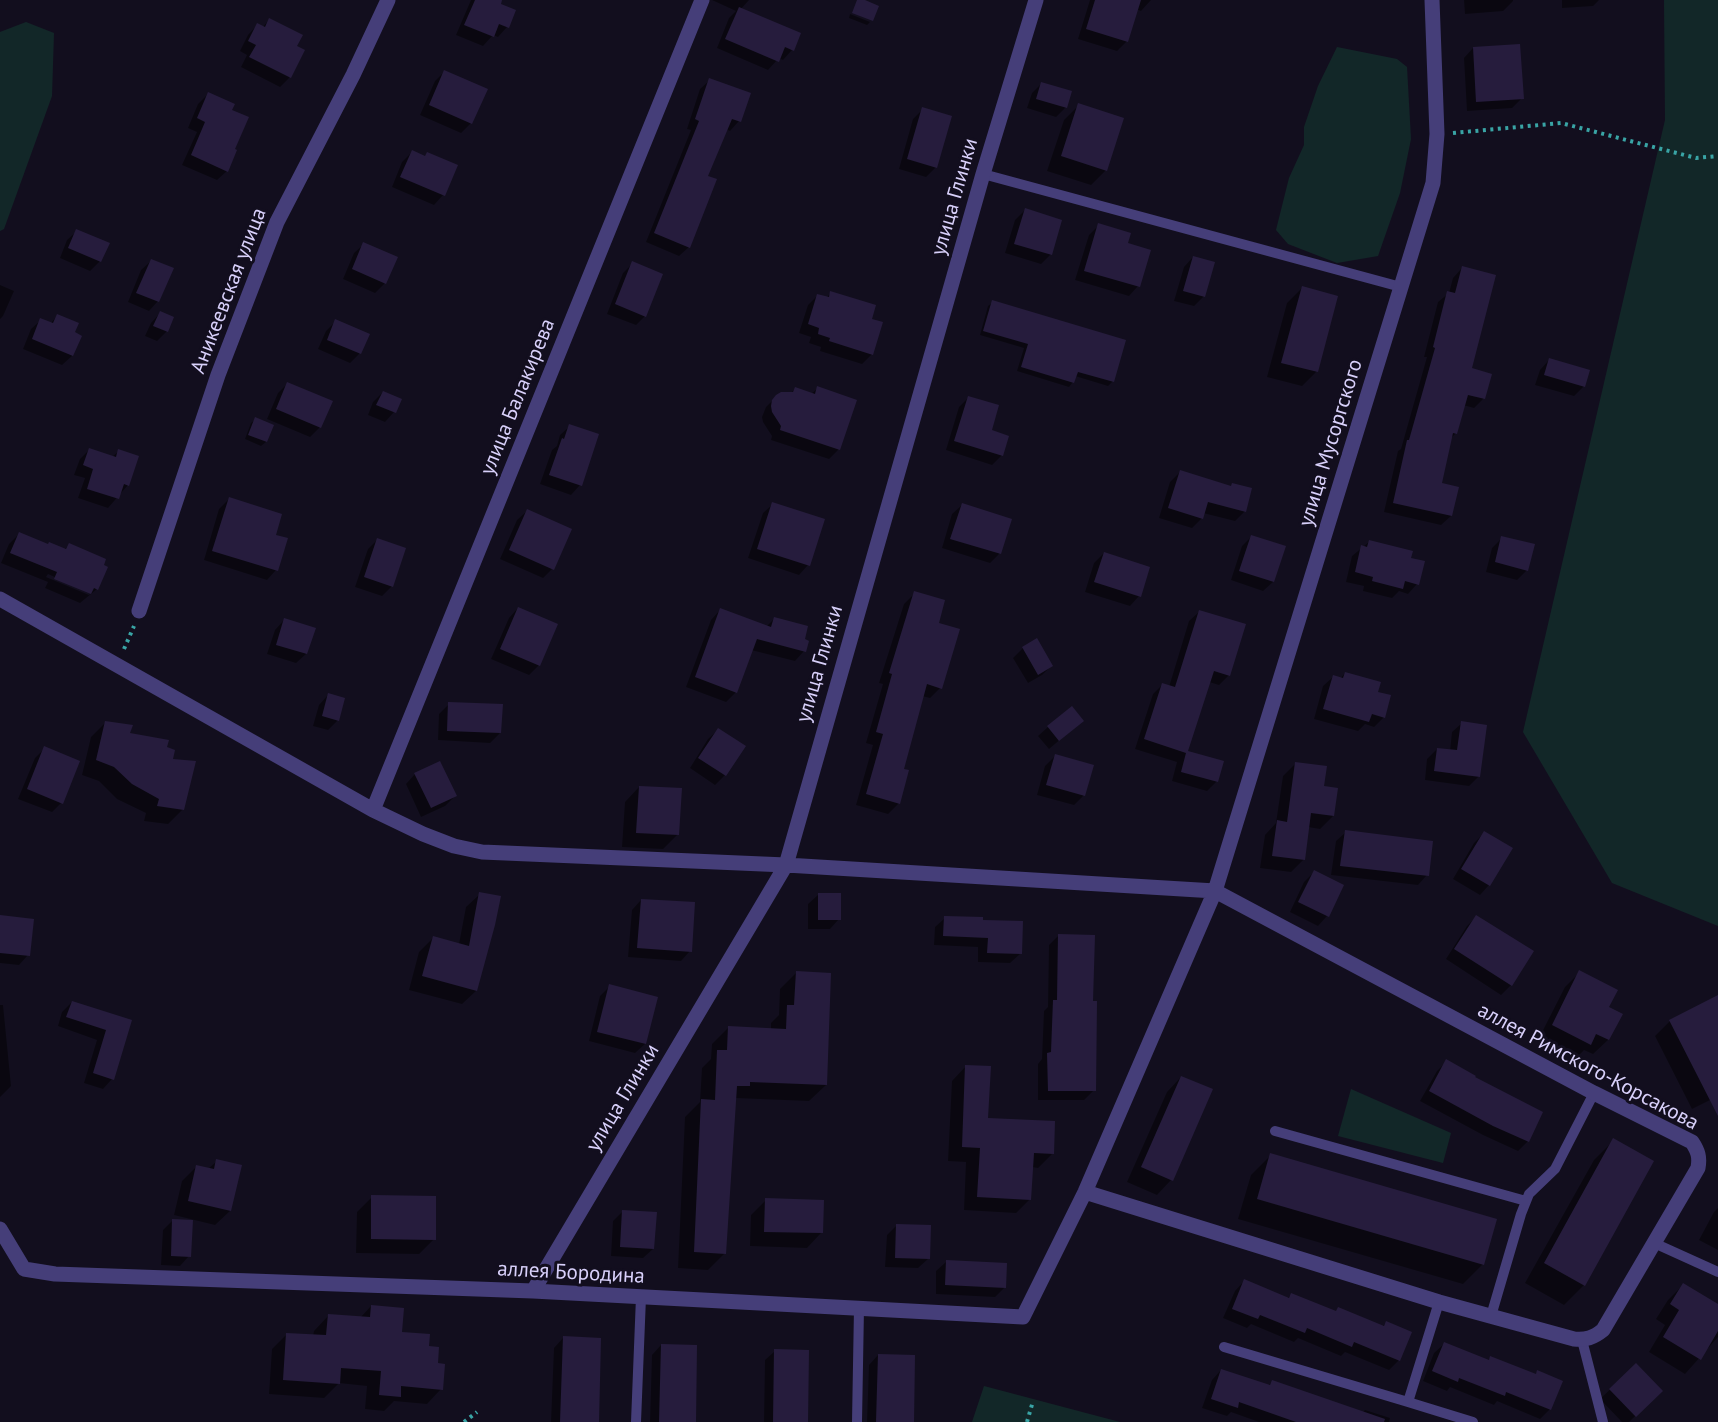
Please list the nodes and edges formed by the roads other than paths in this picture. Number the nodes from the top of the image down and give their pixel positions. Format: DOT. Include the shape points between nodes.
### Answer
graph roads {
  1 [pos="388,0"];
  2 [pos="702,0"];
  3 [pos="1036,0"];
  4 [pos="1432,0"];
  5 [pos="983,174"];
  6 [pos="1401,287"];
  7 [pos="0,599"];
  8 [pos="139,611"];
  9 [pos="373,810"];
  10 [pos="786,865"];
  11 [pos="1215,891"];
  12 [pos="1594,1093"];
  13 [pos="1275,1131"];
  14 [pos="1085,1192"];
  15 [pos="1526,1201"];
  16 [pos="0,1229"];
  17 [pos="1654,1243"];
  18 [pos="1718,1272"];
  19 [pos="533,1291"];
  20 [pos="641,1297"];
  21 [pos="1439,1302"];
  22 [pos="858,1308"];
  23 [pos="1491,1317"];
  24 [pos="1582,1340"];
  25 [pos="1224,1347"];
  26 [pos="1408,1402"];
  27 [pos="636,1422"];
  28 [pos="857,1422"];
  29 [pos="1473,1422"];
  30 [pos="1603,1422"];
  1 -- 8 [label="street, Аникеевская улица" via="277,222 218,375"];
  2 -- 9 [label="street, улица Балакирева"];
  3 -- 5 [label="street, улица Глинки"];
  4 -- 6 [label="street, улица Мусоргского" via="1437,134 1432,183"];
  5 -- 6 [label="lane"];
  5 -- 10 [label="street, улица Глинки"];
  6 -- 11 [label="street, улица Мусоргского"];
  7 -- 9 [label="street"];
  9 -- 10 [label="street" via="454,846 482,852"];
  10 -- 11 [label="street"];
  10 -- 19 [label="street, улица Глинки"];
  11 -- 12 [label="street, аллея Римского-Корсакова"];
  11 -- 14 [label="street"];
  12 -- 15 [label="lane" via="1555,1169"];
  12 -- 17 [label="street, аллея Римского-Корсакова" via="1692,1142 1697,1149 1698,1168"];
  13 -- 15 [label="lane"];
  14 -- 21 [label="street"];
  14 -- 22 [label="street, аллея Бородина" via="1023,1317"];
  15 -- 23 [label="lane"];
  16 -- 19 [label="street, аллея Бородина" via="24,1269 55,1274"];
  17 -- 18 [label="lane"];
  17 -- 24 [label="street, аллея Римского-Корсакова" via="1603,1330"];
  19 -- 20 [label="street, аллея Бородина"];
  20 -- 22 [label="street, аллея Бородина"];
  20 -- 27 [label="lane"];
  21 -- 23 [label="street"];
  21 -- 26 [label="lane"];
  22 -- 28 [label="lane"];
  23 -- 24 [label="street"];
  24 -- 30 [label="lane"];
  25 -- 26 [label="lane"];
  26 -- 29 [label="lane"];
}
